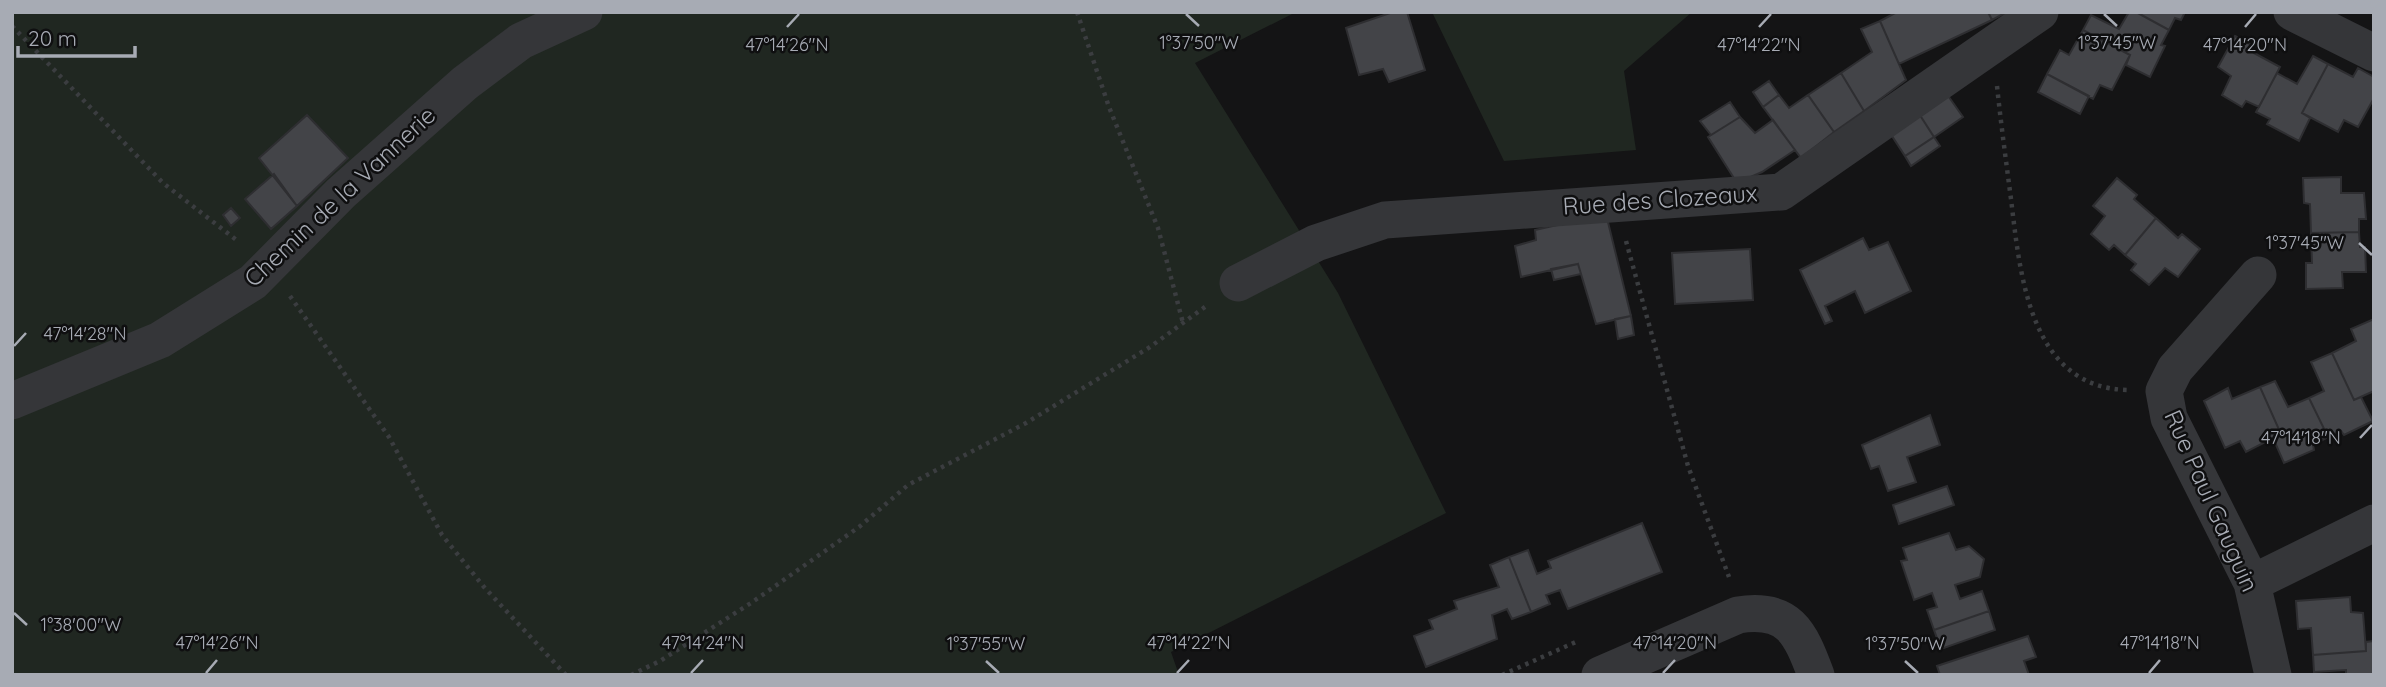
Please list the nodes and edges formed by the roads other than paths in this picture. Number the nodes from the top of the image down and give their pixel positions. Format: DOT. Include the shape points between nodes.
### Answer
graph roads {
  1 [pos="583,12"];
  2 [pos="2040,12"];
  3 [pos="2292,12"];
  4 [pos="2374,53"];
  5 [pos="2258,275"];
  6 [pos="1238,283"];
  7 [pos="12,401"];
  8 [pos="2374,523"];
  9 [pos="2252,583"];
  10 [pos="1600,675"];
  11 [pos="1816,675"];
  12 [pos="2273,675"];
  1 -- 7 [label="street, Chemin de la Vannerie" via="522,41 465,83 350,184 253,282 160,340"];
  2 -- 6 [label="street, Rue des Clozeaux" via="1780,192 1385,219 1316,243"];
  3 -- 4 [label="street"];
  5 -- 9 [label="street, Rue Paul Gauguin" via="2175,369 2164,391 2169,418"];
  8 -- 9 [label="street"];
  9 -- 12 [label="street, Rue Paul Gauguin"];
  10 -- 11 [label="street" via="1738,615 1762,611 1783,619 1803,641"];
}
